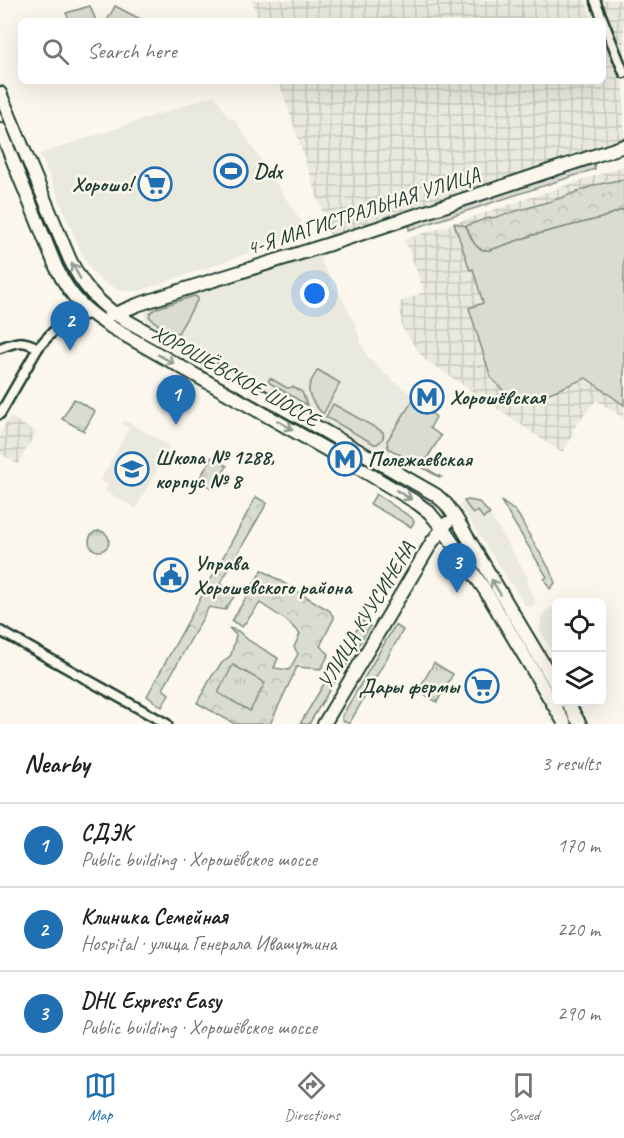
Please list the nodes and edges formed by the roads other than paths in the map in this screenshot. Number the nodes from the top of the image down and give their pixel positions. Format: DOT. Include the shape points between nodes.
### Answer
graph roads {
  1 [pos="595,0"];
  2 [pos="602,18"];
  3 [pos="606,28"];
  4 [pos="624,73"];
  5 [pos="0,93"];
  6 [pos="0,129"];
  7 [pos="624,146"];
  8 [pos="91,314"];
  9 [pos="115,314"];
  10 [pos="116,330"];
  11 [pos="0,348"];
  12 [pos="38,348"];
  13 [pos="0,414"];
  14 [pos="448,506"];
  15 [pos="443,529"];
  16 [pos="467,538"];
  17 [pos="0,631"];
  18 [pos="552,678"];
  19 [pos="569,706"];
  20 [pos="167,724"];
  21 [pos="324,724"];
  22 [pos="565,724"];
  23 [pos="580,724"];
  1 -- 2 [label="street"];
  3 -- 4 [label="street"];
  9 -- 5 [label="main road, ХОРОШЁВСКОЕ ШОССЕ, one-way" via="93,296 76,273"];
  6 -- 8 [label="main road, ХОРОШЁВСКОЕ ШОССЕ" via="62,280"];
  7 -- 9 [label="main road, 4-Я МАГИСТРАЛЬНАЯ УЛИЦА"];
  8 -- 9 [label="main road"];
  8 -- 10 [label="main road, ХОРОШЁВСКОЕ ШОССЕ"];
  8 -- 12 [label="street" via="66,320"];
  9 -- 10 [label="main road" via="110,323"];
  9 -- 14 [label="main road, ХОРОШЁВСКОЕ ШОССЕ" via="374,459"];
  10 -- 15 [label="main road, ХОРОШЁВСКОЕ ШОССЕ, one-way" via="378,479 422,506"];
  11 -- 12 [label="street" via="23,342"];
  12 -- 13 [label="street"];
  14 -- 15 [label="main road" via="451,515"];
  14 -- 16 [label="main road, ХОРОШЁВСКОЕ ШОССЕ"];
  15 -- 16 [label="main road" via="457,527"];
  15 -- 21 [label="main road, УЛИЦА КУУСИНЕНА"];
  15 -- 22 [label="main road, ХОРОШЁВСКОЕ ШОССЕ"];
  18 -- 16 [label="main road, ХОРОШЁВСКОЕ ШОССЕ, one-way"];
  17 -- 20 [label="street"];
  19 -- 23 [label="main road"];
}
